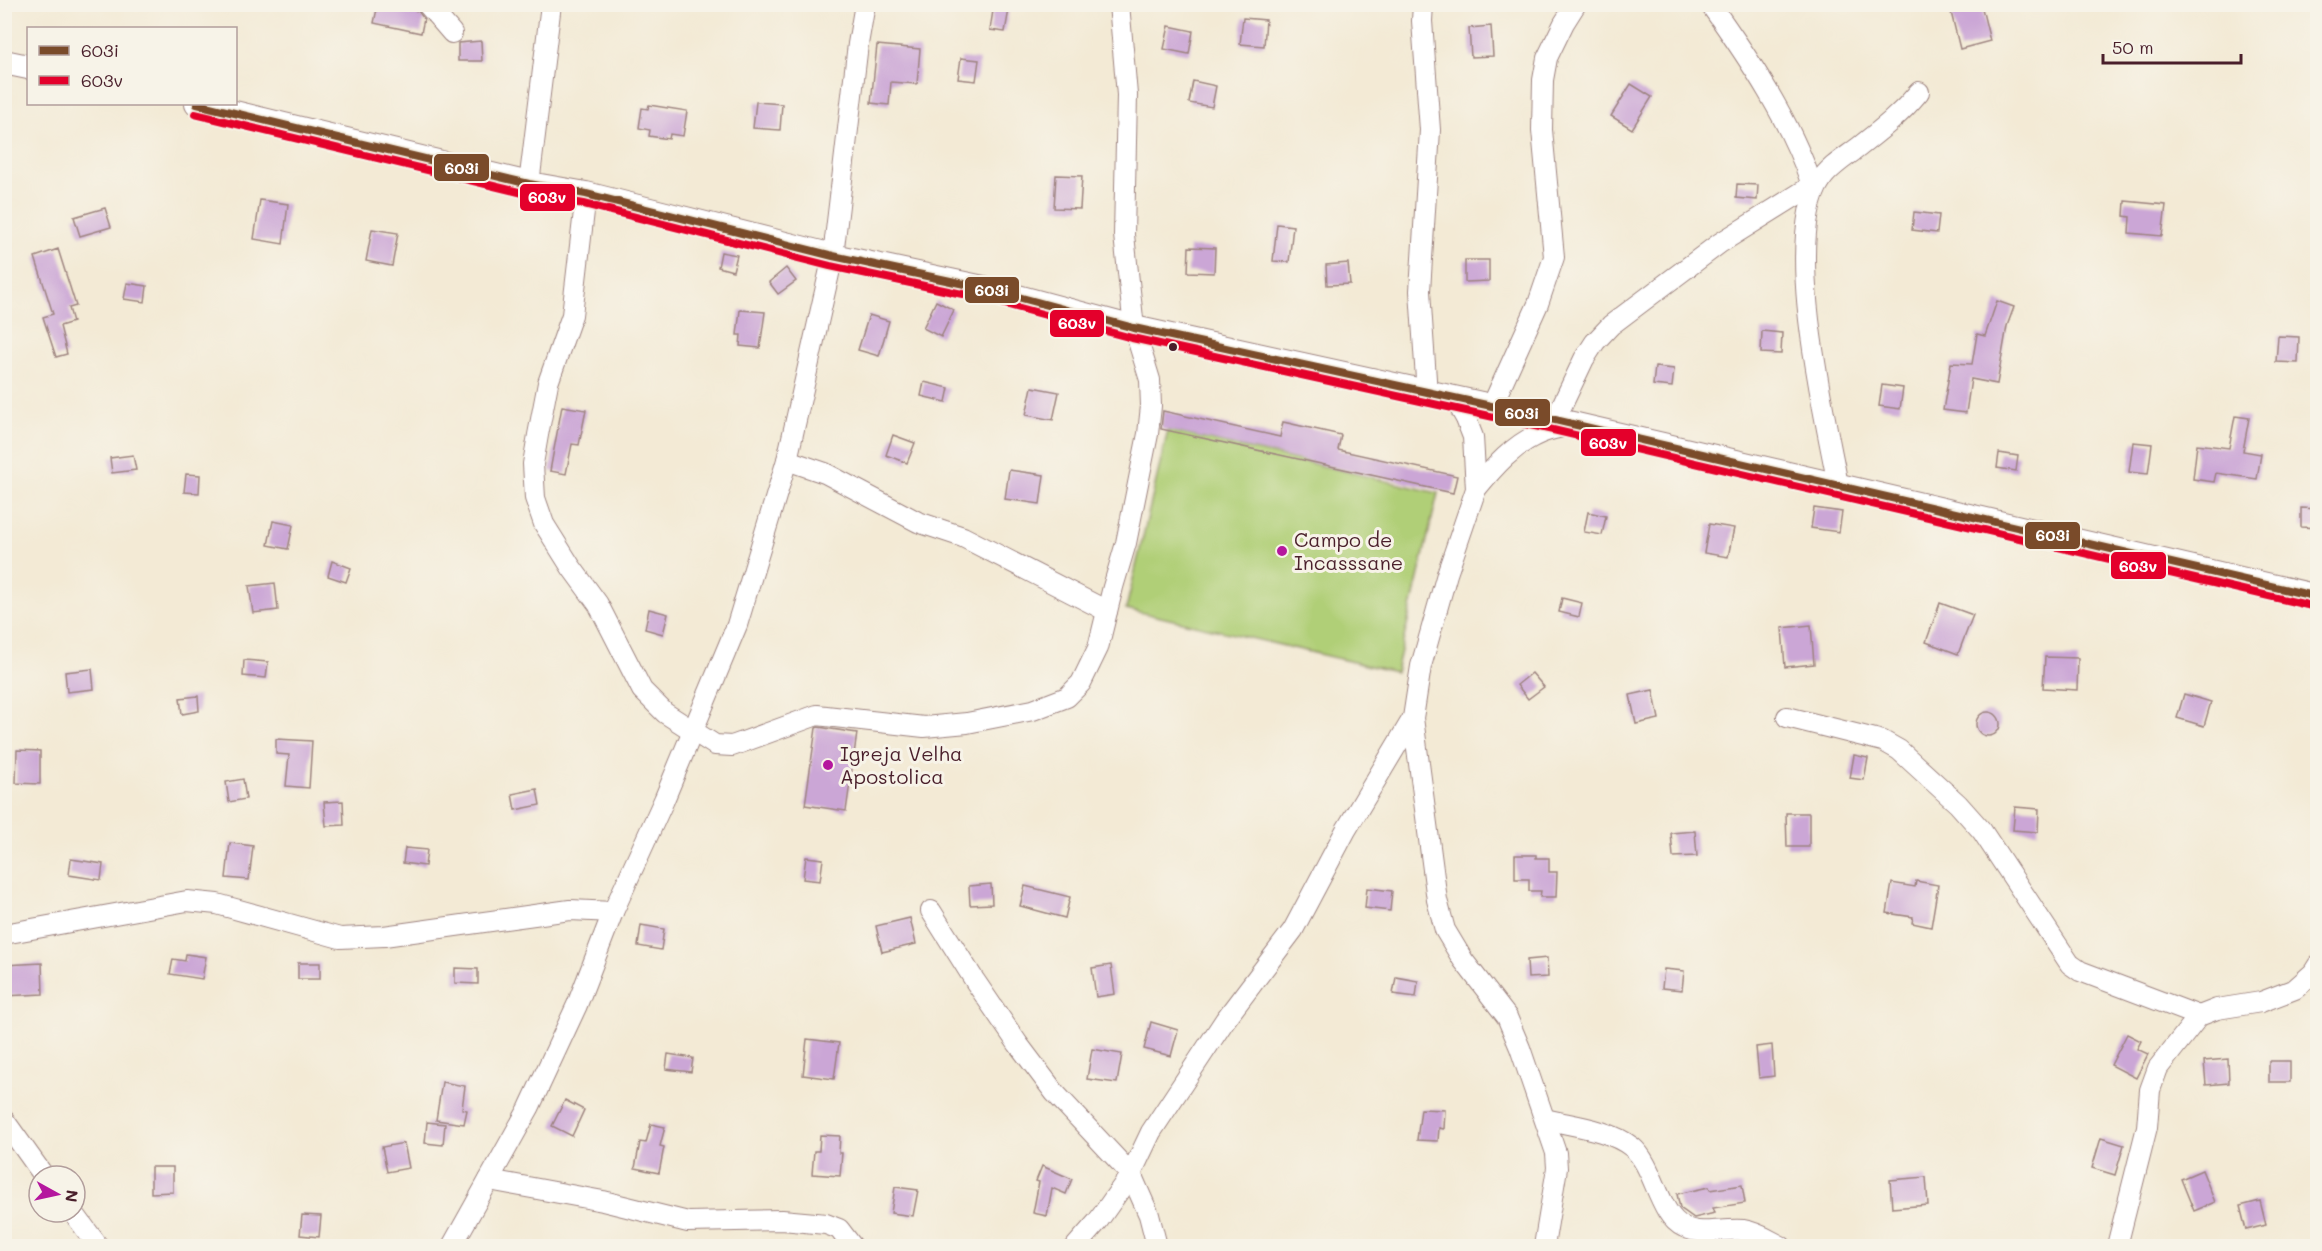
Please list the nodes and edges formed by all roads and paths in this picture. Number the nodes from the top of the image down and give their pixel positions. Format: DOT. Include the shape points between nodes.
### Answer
graph roads {
  1 [pos="427,4"];
  2 [pos="551,4"];
  3 [pos="866,4"];
  4 [pos="1119,4"];
  5 [pos="1423,4"];
  6 [pos="1576,4"];
  7 [pos="1710,4"];
  8 [pos="452,33"];
  9 [pos="4,62"];
  10 [pos="27,67"];
  11 [pos="1919,92"];
  12 [pos="201,105"];
  13 [pos="1816,182"];
  14 [pos="529,184"];
  15 [pos="586,194"];
  16 [pos="833,256"];
  17 [pos="1134,328"];
  18 [pos="1427,394"];
  19 [pos="1455,399"];
  20 [pos="1491,408"];
  21 [pos="1564,422"];
  22 [pos="786,460"];
  23 [pos="1838,485"];
  24 [pos="1476,489"];
  25 [pos="2318,597"];
  26 [pos="1107,611"];
  27 [pos="1787,717"];
  28 [pos="1413,718"];
  29 [pos="692,730"];
  30 [pos="931,911"];
  31 [pos="613,912"];
  32 [pos="4,934"];
  33 [pos="2316,971"];
  34 [pos="2199,1016"];
  35 [pos="1545,1119"];
  36 [pos="4,1120"];
  37 [pos="36,1164"];
  38 [pos="1131,1174"];
  39 [pos="489,1180"];
  40 [pos="82,1224"];
  41 [pos="99,1246"];
  42 [pos="452,1246"];
  43 [pos="852,1246"];
  44 [pos="1076,1246"];
  45 [pos="1158,1246"];
  46 [pos="1544,1246"];
  47 [pos="1781,1246"];
  48 [pos="2117,1246"];
  1 -- 8 [label="street"];
  2 -- 14 [label="street"];
  3 -- 16 [label="street"];
  4 -- 17 [label="street" via="1127,95 1124,235"];
  5 -- 18 [label="street" via="1430,130 1420,291"];
  6 -- 20 [label="street" via="1547,58 1543,80 1542,130 1554,257 1538,304"];
  7 -- 13 [label="street" via="1767,89"];
  9 -- 10 [label="street"];
  11 -- 13 [label="street" via="1900,114"];
  12 -- 14 [label="street"];
  13 -- 21 [label="street" via="1720,243 1611,325 1584,359"];
  13 -- 23 [label="street" via="1805,238 1806,295"];
  14 -- 15 [label="street"];
  15 -- 16 [label="street"];
  15 -- 29 [label="street" via="572,315 548,383 533,464 535,498 544,524 598,604 642,690 665,713"];
  16 -- 17 [label="street" via="988,289"];
  16 -- 22 [label="street"];
  17 -- 18 [label="street"];
  17 -- 26 [label="street" via="1150,380 1151,406 1126,543"];
  18 -- 19 [label="street"];
  19 -- 20 [label="street"];
  19 -- 24 [label="street" via="1473,437"];
  20 -- 21 [label="street"];
  21 -- 23 [label="street"];
  21 -- 24 [label="street" via="1514,449"];
  22 -- 26 [label="street" via="825,473 918,522 963,537"];
  22 -- 29 [label="street" via="737,625"];
  23 -- 25 [label="street"];
  24 -- 28 [label="street" via="1421,666"];
  26 -- 29 [label="street" via="1098,648 1081,683 1067,697 1033,711 924,728 817,715 732,746 715,745"];
  27 -- 34 [label="street" via="1883,741 1899,750 1982,831 2070,964"];
  28 -- 35 [label="street" via="1437,900 1446,930 1463,960 1506,1017"];
  28 -- 38 [label="street" via="1293,930 1212,1039 1151,1132"];
  29 -- 31 [label="street"];
  30 -- 38 [label="street" via="975,981 1055,1093"];
  31 -- 32 [label="street" via="570,910 384,936 340,938 217,904 187,902"];
  31 -- 39 [label="street" via="577,1005 534,1098"];
  33 -- 34 [label="street" via="2295,989 2261,1002"];
  34 -- 48 [label="street" via="2152,1080 2147,1127"];
  35 -- 46 [label="street" via="1557,1168"];
  35 -- 47 [label="street" via="1605,1133 1631,1147 1644,1161 1670,1215 1684,1227 1714,1232 1742,1230"];
  36 -- 37 [label="street"];
  38 -- 44 [label="street"];
  38 -- 45 [label="street"];
  39 -- 42 [label="street"];
  39 -- 43 [label="street" via="688,1222 782,1220 826,1224 839,1229"];
  40 -- 41 [label="street"];
}
